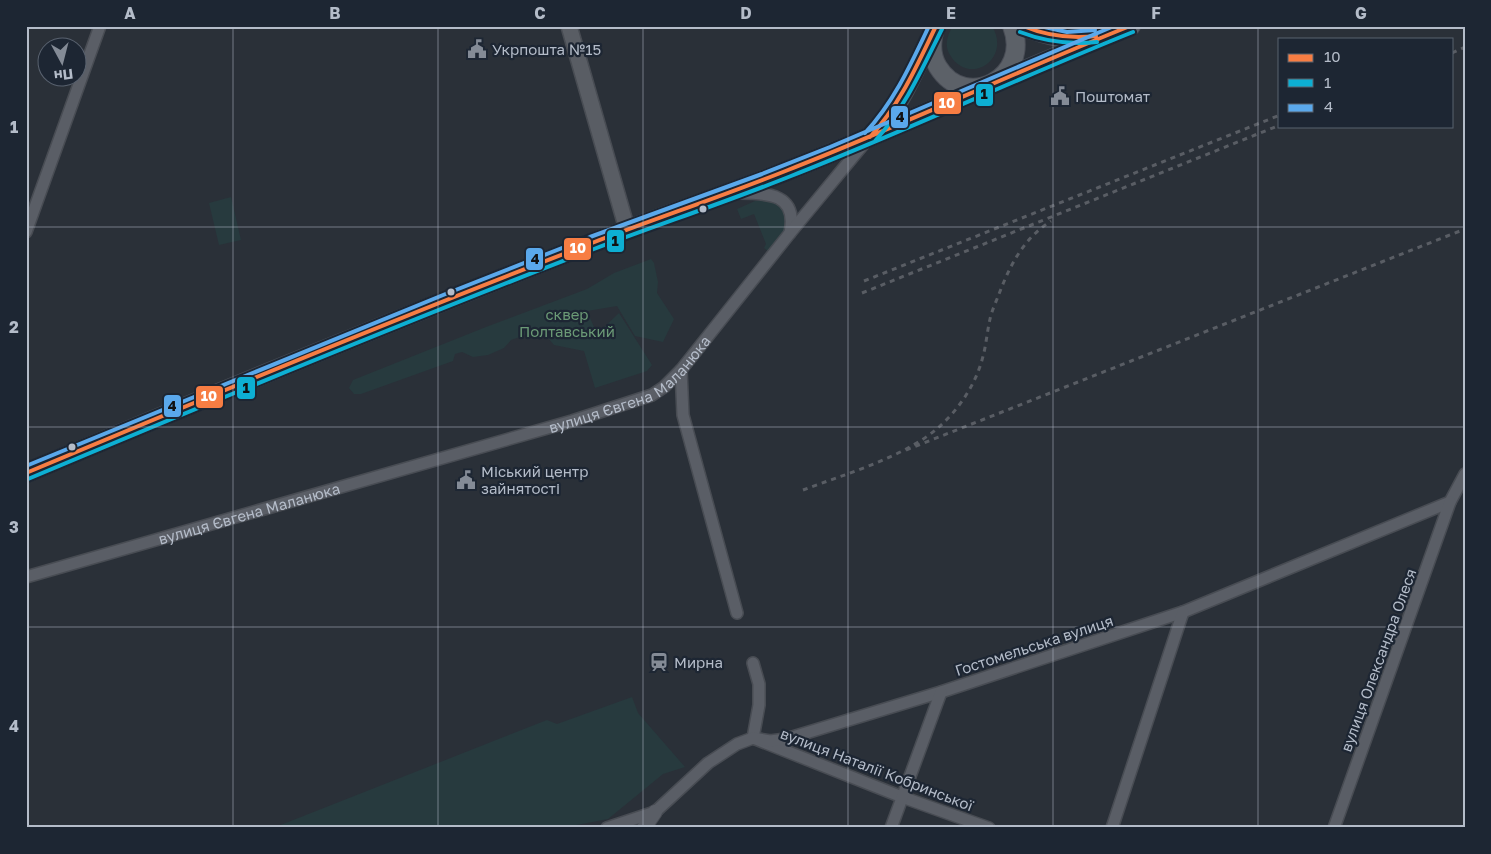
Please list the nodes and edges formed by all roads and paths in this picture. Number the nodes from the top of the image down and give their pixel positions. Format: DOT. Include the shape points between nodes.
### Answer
graph roads {
  1 [pos="100,26"];
  2 [pos="569,26"];
  3 [pos="936,26"];
  4 [pos="1012,26"];
  5 [pos="1022,26"];
  6 [pos="1131,26"];
  7 [pos="1107,35"];
  8 [pos="990,85"];
  9 [pos="868,138"];
  10 [pos="729,193"];
  11 [pos="627,230"];
  12 [pos="26,232"];
  13 [pos="790,232"];
  14 [pos="681,370"];
  15 [pos="26,473"];
  16 [pos="1465,474"];
  17 [pos="1450,502"];
  18 [pos="26,577"];
  19 [pos="1184,612"];
  20 [pos="737,613"];
  21 [pos="753,663"];
  22 [pos="941,692"];
  23 [pos="753,738"];
  24 [pos="902,798"];
  25 [pos="655,812"];
  26 [pos="607,828"];
  27 [pos="644,828"];
  28 [pos="891,828"];
  29 [pos="989,828"];
  30 [pos="1112,828"];
  31 [pos="1334,828"];
  1 -- 12 [label="street"];
  2 -- 11 [label="main road"];
  3 -- 8 [label="main road" via="932,49 942,73 966,87"];
  3 -- 9 [label="main road" via="898,102 880,128"];
  4 -- 8 [label="main road" via="1016,44 1013,62 1002,77"];
  5 -- 7 [label="main road" via="1055,38"];
  6 -- 7 [label="main road, вулиця Євгена Маланюка"];
  7 -- 8 [label="main road, вулиця Євгена Маланюка"];
  8 -- 9 [label="main road, вулиця Євгена Маланюка"];
  9 -- 10 [label="main road"];
  9 -- 13 [label="street, вулиця Євгена Маланюка"];
  10 -- 11 [label="main road"];
  10 -- 13 [label="street" via="768,193 778,197 792,214"];
  11 -- 15 [label="main road"];
  13 -- 14 [label="street, вулиця Євгена Маланюка"];
  14 -- 18 [label="street, вулиця Євгена Маланюка" via="664,387 640,400"];
  14 -- 20 [label="street" via="684,415"];
  16 -- 17 [label="street"];
  17 -- 19 [label="street, Гостомельська вулиця"];
  17 -- 31 [label="street, вулиця Олександра Олеся"];
  19 -- 22 [label="street, Гостомельська вулиця"];
  19 -- 30 [label="street"];
  21 -- 23 [label="street" via="760,684"];
  22 -- 23 [label="street, Гостомельська вулиця" via="786,739"];
  22 -- 24 [label="street"];
  23 -- 24 [label="street, вулиця Наталії Кобринської"];
  23 -- 25 [label="street, Гостомельська вулиця" via="737,744 708,763"];
  24 -- 28 [label="street"];
  24 -- 29 [label="street, вулиця Наталії Кобринської"];
  25 -- 26 [label="street, Гостомельська вулиця"];
  25 -- 27 [label="street"];
}
